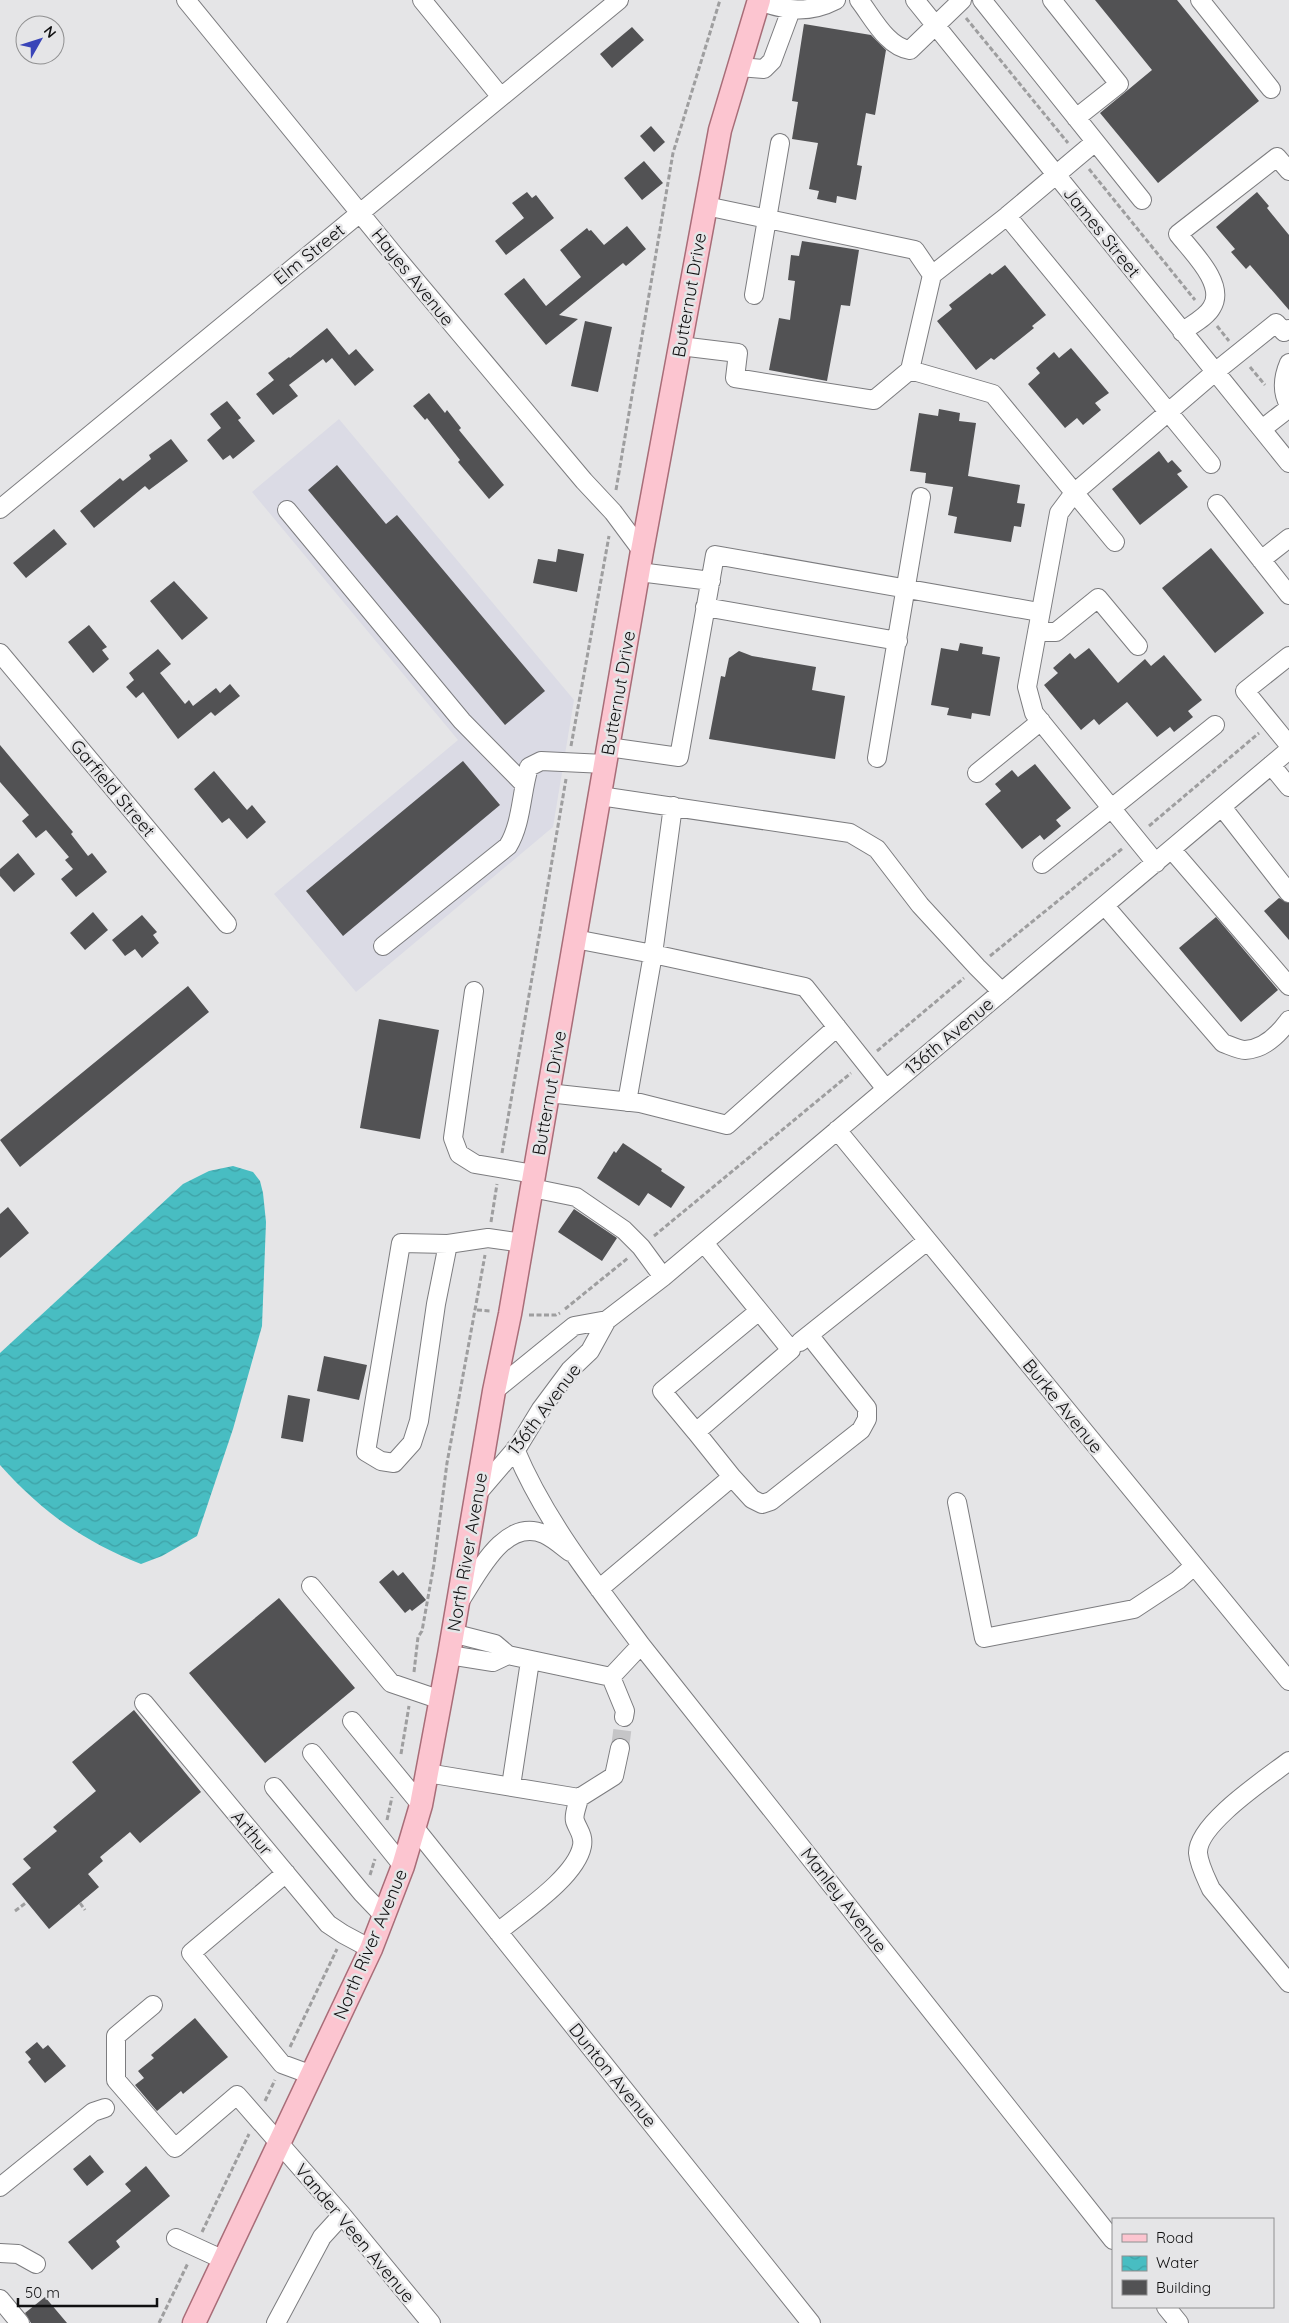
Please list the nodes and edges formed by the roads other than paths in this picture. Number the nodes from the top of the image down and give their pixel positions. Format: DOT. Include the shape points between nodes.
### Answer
graph roads {
  1 [pos="186,0"];
  2 [pos="422,0"];
  3 [pos="619,0"];
  4 [pos="836,0"];
  5 [pos="859,0"];
  6 [pos="915,0"];
  7 [pos="982,0"];
  8 [pos="1052,0"];
  9 [pos="1200,0"];
  10 [pos="759,1"];
  11 [pos="959,3"];
  12 [pos="791,10"];
  13 [pos="935,25"];
  14 [pos="739,67"];
  15 [pos="1272,88"];
  16 [pos="501,96"];
  17 [pos="1076,118"];
  18 [pos="1095,142"];
  19 [pos="780,143"];
  20 [pos="1289,171"];
  21 [pos="1055,174"];
  22 [pos="1142,200"];
  23 [pos="706,206"];
  24 [pos="360,212"];
  25 [pos="1007,216"];
  26 [pos="767,218"];
  27 [pos="932,275"];
  28 [pos="754,295"];
  29 [pos="1289,329"];
  30 [pos="1182,332"];
  31 [pos="680,346"];
  32 [pos="1289,363"];
  33 [pos="910,370"];
  34 [pos="1215,372"];
  35 [pos="1289,407"];
  36 [pos="1169,412"];
  37 [pos="1262,430"];
  38 [pos="1211,464"];
  39 [pos="1289,464"];
  40 [pos="1074,493"];
  41 [pos="921,497"];
  42 [pos="1217,504"];
  43 [pos="0,509"];
  44 [pos="287,510"];
  45 [pos="1289,538"];
  46 [pos="1115,542"];
  47 [pos="1261,560"];
  48 [pos="640,562"];
  49 [pos="711,581"];
  50 [pos="906,589"];
  51 [pos="1289,595"];
  52 [pos="705,608"];
  53 [pos="1039,612"];
  54 [pos="1037,632"];
  55 [pos="898,641"];
  56 [pos="1138,646"];
  57 [pos="0,653"];
  58 [pos="1289,656"];
  59 [pos="1041,721"];
  60 [pos="1215,725"];
  61 [pos="1289,745"];
  62 [pos="1289,750"];
  63 [pos="607,756"];
  64 [pos="877,758"];
  65 [pos="1271,765"];
  66 [pos="976,773"];
  67 [pos="524,784"];
  68 [pos="1289,787"];
  69 [pos="600,796"];
  70 [pos="673,806"];
  71 [pos="1222,807"];
  72 [pos="1111,808"];
  73 [pos="1172,850"];
  74 [pos="1156,863"];
  75 [pos="1042,864"];
  76 [pos="1289,893"];
  77 [pos="1105,906"];
  78 [pos="227,924"];
  79 [pos="575,939"];
  80 [pos="383,946"];
  81 [pos="653,954"];
  82 [pos="1289,986"];
  83 [pos="474,991"];
  84 [pos="1002,992"];
  85 [pos="1289,1020"];
  86 [pos="837,1027"];
  87 [pos="886,1089"];
  88 [pos="548,1093"];
  89 [pos="627,1102"];
  90 [pos="837,1130"];
  91 [pos="533,1181"];
  92 [pos="927,1241"];
  93 [pos="704,1242"];
  94 [pos="522,1243"];
  95 [pos="448,1244"];
  96 [pos="663,1277"];
  97 [pos="758,1310"];
  98 [pos="607,1320"];
  99 [pos="809,1335"];
  100 [pos="790,1350"];
  101 [pos="494,1391"];
  102 [pos="696,1432"];
  103 [pos="515,1449"];
  104 [pos="732,1477"];
  105 [pos="477,1494"];
  106 [pos="957,1502"];
  107 [pos="578,1558"];
  108 [pos="1194,1566"];
  109 [pos="311,1586"];
  110 [pos="599,1589"];
  111 [pos="458,1604"];
  112 [pos="452,1633"];
  113 [pos="641,1645"];
  114 [pos="449,1655"];
  115 [pos="508,1655"];
  116 [pos="530,1661"];
  117 [pos="610,1676"];
  118 [pos="1289,1682"];
  119 [pos="441,1700"];
  120 [pos="144,1703"];
  121 [pos="624,1716"];
  122 [pos="352,1721"];
  123 [pos="620,1748"];
  124 [pos="312,1753"];
  125 [pos="1289,1761"];
  126 [pos="427,1772"];
  127 [pos="511,1786"];
  128 [pos="274,1787"];
  129 [pos="579,1798"];
  130 [pos="421,1805"];
  131 [pos="415,1828"];
  132 [pos="403,1866"];
  133 [pos="286,1873"];
  134 [pos="385,1917"];
  135 [pos="498,1932"];
  136 [pos="371,1949"];
  137 [pos="1289,1983"];
  138 [pos="153,2005"];
  139 [pos="312,2075"];
  140 [pos="105,2108"];
  141 [pos="279,2143"];
  142 [pos="0,2187"];
  143 [pos="342,2215"];
  144 [pos="176,2238"];
  145 [pos="1112,2239"];
  146 [pos="0,2253"];
  147 [pos="224,2260"];
  148 [pos="36,2264"];
  149 [pos="0,2299"];
  150 [pos="1167,2308"];
  151 [pos="20,2323"];
  152 [pos="194,2323"];
  153 [pos="276,2323"];
  154 [pos="431,2323"];
  155 [pos="810,2323"];
  156 [pos="1179,2323"];
  1 -- 24 [label="street, Hayes Avenue"];
  2 -- 16 [label="street"];
  3 -- 16 [label="street, Elm Street"];
  4 -- 12 [label="street"];
  5 -- 13 [label="street" via="899,48 910,50"];
  6 -- 13 [label="street, James Street"];
  7 -- 17 [label="street"];
  8 -- 17 [label="street" via="1119,84"];
  9 -- 15 [label="street"];
  10 -- 12 [label="street"];
  10 -- 14 [label="main road, Butternut Drive"];
  11 -- 13 [label="street"];
  12 -- 14 [label="street" via="772,61 764,69"];
  13 -- 21 [label="street, James Street"];
  14 -- 23 [label="main road, Butternut Drive" via="720,130"];
  16 -- 24 [label="street, Elm Street"];
  17 -- 18 [label="street"];
  18 -- 21 [label="street"];
  18 -- 22 [label="street"];
  19 -- 26 [label="street"];
  20 -- 30 [label="street" via="1277,157 1178,234 1217,291 1212,308"];
  21 -- 25 [label="street"];
  21 -- 30 [label="street, James Street"];
  23 -- 26 [label="street"];
  23 -- 31 [label="main road, Butternut Drive"];
  24 -- 43 [label="street, Elm Street"];
  24 -- 48 [label="street, Hayes Avenue" via="552,444 613,512"];
  25 -- 27 [label="street"];
  25 -- 36 [label="street"];
  26 -- 27 [label="street" via="915,250"];
  26 -- 28 [label="street"];
  27 -- 33 [label="street"];
  29 -- 34 [label="street" via="1284,332 1276,323"];
  30 -- 34 [label="street, James Street"];
  31 -- 33 [label="street" via="738,353 735,378 874,400"];
  31 -- 48 [label="main road, Butternut Drive"];
  32 -- 35 [label="street" via="1284,385"];
  33 -- 40 [label="street" via="993,394"];
  34 -- 36 [label="street"];
  34 -- 37 [label="street, James Street"];
  35 -- 37 [label="street"];
  36 -- 38 [label="street"];
  36 -- 40 [label="street"];
  37 -- 39 [label="street, James Street"];
  40 -- 46 [label="street"];
  40 -- 53 [label="street" via="1059,513"];
  41 -- 50 [label="street"];
  42 -- 47 [label="street"];
  44 -- 67 [label="street" via="462,721"];
  45 -- 47 [label="street"];
  47 -- 51 [label="street"];
  48 -- 49 [label="street"];
  48 -- 63 [label="main road, Butternut Drive"];
  49 -- 50 [label="street" via="715,555"];
  49 -- 52 [label="street"];
  50 -- 53 [label="street"];
  50 -- 55 [label="street"];
  52 -- 55 [label="street"];
  52 -- 63 [label="street" via="679,757"];
  53 -- 54 [label="street"];
  54 -- 56 [label="street" via="1056,632 1098,598"];
  54 -- 59 [label="street" via="1027,687 1034,713"];
  55 -- 64 [label="street"];
  57 -- 78 [label="street, Garfield Street"];
  58 -- 61 [label="street" via="1245,691"];
  59 -- 66 [label="street"];
  59 -- 72 [label="street"];
  60 -- 72 [label="street"];
  62 -- 65 [label="street, 136th Avenue"];
  63 -- 67 [label="street" via="568,763 541,761 530,767"];
  63 -- 69 [label="main road, Butternut Drive"];
  65 -- 68 [label="street"];
  65 -- 71 [label="street, 136th Avenue"];
  67 -- 80 [label="street" via="515,834 508,846"];
  69 -- 70 [label="street"];
  69 -- 79 [label="main road, Butternut Drive"];
  70 -- 81 [label="street"];
  70 -- 84 [label="street" via="850,833 877,849 920,905"];
  71 -- 73 [label="street, 136th Avenue"];
  71 -- 76 [label="street"];
  72 -- 74 [label="street"];
  72 -- 75 [label="street"];
  73 -- 74 [label="street, 136th Avenue"];
  73 -- 82 [label="street"];
  74 -- 77 [label="street, 136th Avenue"];
  77 -- 84 [label="street, 136th Avenue"];
  77 -- 85 [label="street" via="1223,1043 1245,1050 1279,1035"];
  79 -- 81 [label="street"];
  79 -- 88 [label="main road, Butternut Drive"];
  81 -- 86 [label="street" via="805,987"];
  81 -- 89 [label="street"];
  83 -- 91 [label="street" via="453,1138 459,1154 475,1164"];
  84 -- 87 [label="street, 136th Avenue"];
  86 -- 87 [label="street"];
  86 -- 89 [label="street" via="727,1125"];
  87 -- 90 [label="street, 136th Avenue"];
  88 -- 89 [label="street"];
  88 -- 91 [label="main road, Butternut Drive"];
  90 -- 92 [label="street, Burke Avenue"];
  90 -- 93 [label="street, 136th Avenue"];
  91 -- 94 [label="main road, Butternut Drive"];
  91 -- 96 [label="street" via="576,1197 624,1230"];
  92 -- 99 [label="street"];
  92 -- 108 [label="street, Burke Avenue"];
  93 -- 96 [label="street, 136th Avenue"];
  93 -- 97 [label="street"];
  94 -- 95 [label="street" via="488,1238"];
  94 -- 101 [label="main road, Butternut Drive"];
  95 -- 95 [label="street" via="401,1244 366,1452 381,1460 394,1463 412,1443 419,1421"];
  96 -- 98 [label="street, 136th Avenue"];
  97 -- 100 [label="street"];
  97 -- 102 [label="street" via="662,1391"];
  98 -- 101 [label="street, 136th Avenue" via="574,1326"];
  98 -- 103 [label="street, 136th Avenue" via="590,1350 570,1370"];
  99 -- 100 [label="street"];
  99 -- 104 [label="street" via="867,1408 868,1419 861,1430 771,1501 762,1504 752,1500"];
  100 -- 102 [label="street"];
  101 -- 105 [label="main road, North River Avenue"];
  102 -- 104 [label="street"];
  103 -- 105 [label="street, 136th Avenue"];
  103 -- 107 [label="street, Manley Avenue" via="533,1489"];
  104 -- 110 [label="street"];
  105 -- 111 [label="main road, North River Avenue"];
  106 -- 108 [label="street" via="984,1638 1134,1609"];
  107 -- 110 [label="street, Manley Avenue"];
  107 -- 111 [label="street, Manley Avenue" via="543,1534 516,1532 495,1549"];
  108 -- 118 [label="street, Burke Avenue"];
  109 -- 119 [label="street" via="391,1683"];
  110 -- 113 [label="street, Manley Avenue"];
  111 -- 112 [label="main road, North River Avenue"];
  112 -- 114 [label="main road, North River Avenue"];
  112 -- 115 [label="street" via="496,1644"];
  113 -- 117 [label="street"];
  113 -- 145 [label="street, Manley Avenue"];
  114 -- 115 [label="street" via="493,1662"];
  114 -- 119 [label="main road, North River Avenue"];
  115 -- 116 [label="street"];
  116 -- 117 [label="street"];
  116 -- 127 [label="street"];
  117 -- 121 [label="street" via="625,1711"];
  119 -- 126 [label="main road, North River Avenue"];
  120 -- 133 [label="street, Arthur"];
  122 -- 130 [label="street"];
  123 -- 129 [label="street" via="614,1776"];
  124 -- 132 [label="street"];
  125 -- 137 [label="street" via="1214,1820 1204,1834 1198,1852 1211,1889"];
  126 -- 127 [label="street"];
  126 -- 130 [label="main road, North River Avenue"];
  127 -- 129 [label="street"];
  128 -- 134 [label="street"];
  129 -- 135 [label="street" via="574,1820 582,1838 582,1848 574,1864 565,1876"];
  130 -- 131 [label="main road, North River Avenue"];
  131 -- 132 [label="main road, North River Avenue"];
  131 -- 135 [label="street, Dunton Avenue"];
  132 -- 134 [label="main road, North River Avenue"];
  133 -- 136 [label="street, Arthur" via="328,1924"];
  133 -- 139 [label="street" via="191,1953 282,2064"];
  134 -- 136 [label="main road, North River Avenue"];
  135 -- 155 [label="street, Dunton Avenue"];
  136 -- 139 [label="main road, North River Avenue"];
  138 -- 141 [label="street, Vander Veen Avenue" via="116,2036 116,2080 175,2148 237,2095"];
  139 -- 141 [label="main road, North River Avenue"];
  140 -- 142 [label="street" via="93,2112"];
  141 -- 143 [label="street, Vander Veen Avenue"];
  141 -- 147 [label="main road, North River Avenue"];
  143 -- 153 [label="street" via="322,2237"];
  143 -- 154 [label="street, Vander Veen Avenue"];
  144 -- 147 [label="street"];
  146 -- 148 [label="street" via="18,2254"];
  147 -- 152 [label="main road, North River Avenue"];
  149 -- 151 [label="street"];
  150 -- 156 [label="street"];
}
